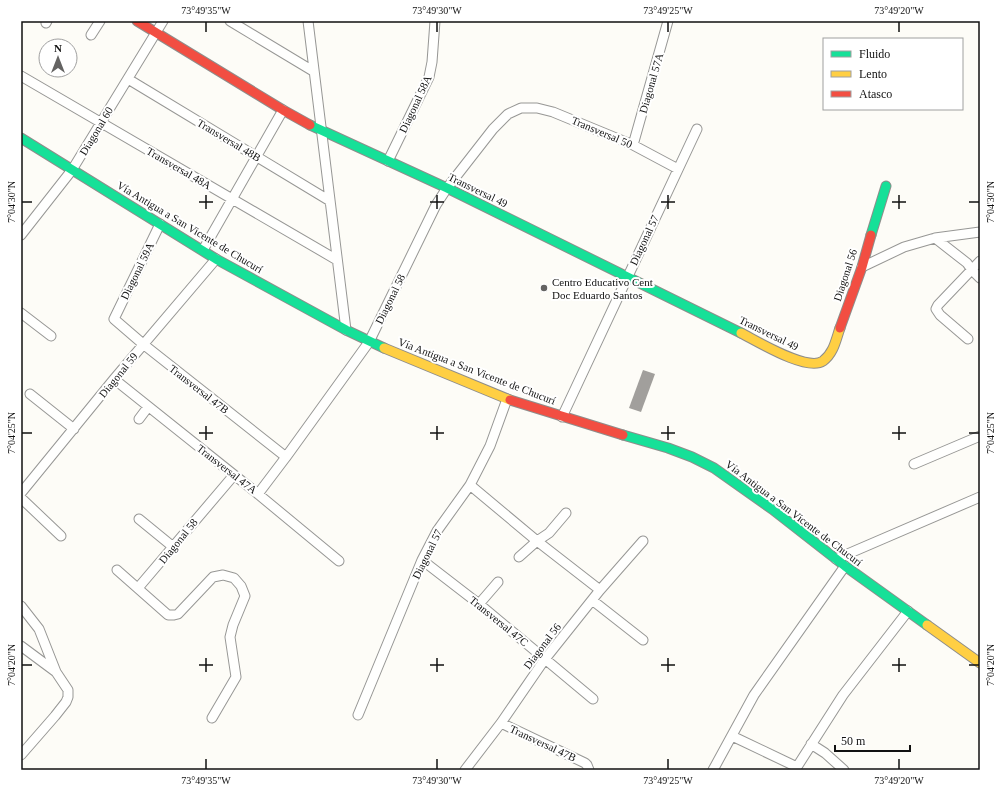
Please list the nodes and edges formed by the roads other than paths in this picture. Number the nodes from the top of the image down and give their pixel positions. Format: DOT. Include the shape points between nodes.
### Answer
graph roads {
  1 [pos="100,21"];
  2 [pos="137,21"];
  3 [pos="163,21"];
  4 [pos="230,21"];
  5 [pos="308,21"];
  6 [pos="435,21"];
  7 [pos="668,21"];
  8 [pos="156,33"];
  9 [pos="91,35"];
  10 [pos="313,71"];
  11 [pos="21,76"];
  12 [pos="128,79"];
  13 [pos="522,108"];
  14 [pos="284,110"];
  15 [pos="100,122"];
  16 [pos="697,129"];
  17 [pos="321,131"];
  18 [pos="21,138"];
  19 [pos="633,145"];
  20 [pos="256,157"];
  21 [pos="388,160"];
  22 [pos="678,169"];
  23 [pos="72,170"];
  24 [pos="886,186"];
  25 [pos="447,188"];
  26 [pos="232,199"];
  27 [pos="330,202"];
  28 [pos="160,224"];
  29 [pos="980,232"];
  30 [pos="21,235"];
  31 [pos="935,238"];
  32 [pos="203,250"];
  33 [pos="216,259"];
  34 [pos="337,260"];
  35 [pos="980,261"];
  36 [pos="862,267"];
  37 [pos="972,270"];
  38 [pos="628,276"];
  39 [pos="980,278"];
  40 [pos="21,313"];
  41 [pos="114,319"];
  42 [pos="346,330"];
  43 [pos="51,336"];
  44 [pos="968,339"];
  45 [pos="369,342"];
  46 [pos="143,344"];
  47 [pos="817,364"];
  48 [pos="114,379"];
  49 [pos="30,394"];
  50 [pos="507,399"];
  51 [pos="148,407"];
  52 [pos="562,417"];
  53 [pos="139,419"];
  54 [pos="74,429"];
  55 [pos="980,436"];
  56 [pos="286,457"];
  57 [pos="914,464"];
  58 [pos="234,475"];
  59 [pos="470,485"];
  60 [pos="21,493"];
  61 [pos="258,494"];
  62 [pos="980,497"];
  63 [pos="21,498"];
  64 [pos="566,513"];
  65 [pos="138,519"];
  66 [pos="61,536"];
  67 [pos="537,540"];
  68 [pos="643,540"];
  69 [pos="172,546"];
  70 [pos="519,557"];
  71 [pos="836,559"];
  72 [pos="422,560"];
  73 [pos="339,561"];
  74 [pos="845,566"];
  75 [pos="116,570"];
  76 [pos="498,582"];
  77 [pos="138,588"];
  78 [pos="600,590"];
  79 [pos="592,600"];
  80 [pos="479,604"];
  81 [pos="21,606"];
  82 [pos="908,611"];
  83 [pos="643,640"];
  84 [pos="21,646"];
  85 [pos="545,660"];
  86 [pos="980,663"];
  87 [pos="56,672"];
  88 [pos="593,699"];
  89 [pos="358,715"];
  90 [pos="212,718"];
  91 [pos="501,723"];
  92 [pos="732,736"];
  93 [pos="811,744"];
  94 [pos="21,755"];
  95 [pos="587,766"];
  96 [pos="796,768"];
  97 [pos="465,770"];
  98 [pos="713,770"];
  99 [pos="844,770"];
  1 -- 9 [label="street"];
  2 -- 8 [label="main road, Transversal 49"];
  3 -- 8 [label="street, Diagonal 60"];
  4 -- 10 [label="street"];
  5 -- 10 [label="street"];
  6 -- 21 [label="street, Diagonal 58A" via="429,77"];
  7 -- 19 [label="street, Diagonal 57A"];
  8 -- 12 [label="street, Diagonal 60"];
  8 -- 14 [label="main road, Transversal 49"];
  10 -- 17 [label="street"];
  11 -- 15 [label="street, Transversal 48A"];
  12 -- 15 [label="street, Diagonal 60"];
  12 -- 20 [label="street, Transversal 48B"];
  13 -- 19 [label="street, Transversal 50" via="553,112"];
  13 -- 25 [label="street, Diagonal 58" via="508,114 493,129"];
  14 -- 17 [label="main road, Transversal 49"];
  14 -- 20 [label="street"];
  15 -- 23 [label="street, Diagonal 60"];
  15 -- 26 [label="street, Transversal 48A"];
  16 -- 22 [label="street, Diagonal 57"];
  17 -- 21 [label="main road, Transversal 49"];
  17 -- 27 [label="street"];
  18 -- 23 [label="main road, Vía Antigua a San Vicente de Chucurí"];
  19 -- 22 [label="street, Transversal 50"];
  20 -- 26 [label="street"];
  20 -- 27 [label="street, Transversal 48B"];
  21 -- 25 [label="main road, Transversal 49"];
  22 -- 38 [label="street, Diagonal 57"];
  23 -- 28 [label="main road, Vía Antigua a San Vicente de Chucurí"];
  23 -- 30 [label="street, Diagonal 60"];
  24 -- 36 [label="main road, Diagonal 56"];
  25 -- 38 [label="main road, Transversal 49"];
  25 -- 45 [label="street, Diagonal 58" via="436,205"];
  26 -- 32 [label="street"];
  26 -- 34 [label="street, Transversal 48A"];
  27 -- 34 [label="street"];
  28 -- 32 [label="main road, Vía Antigua a San Vicente de Chucurí"];
  28 -- 41 [label="street, Diagonal 59A"];
  29 -- 31 [label="street"];
  31 -- 36 [label="street" via="904,247"];
  31 -- 37 [label="street" via="967,263"];
  32 -- 33 [label="main road, Vía Antigua a San Vicente de Chucurí"];
  33 -- 42 [label="main road, Vía Antigua a San Vicente de Chucurí"];
  33 -- 46 [label="street, Diagonal 59"];
  34 -- 42 [label="street"];
  35 -- 37 [label="street"];
  36 -- 47 [label="main road, Diagonal 56" via="832,351 826,360"];
  37 -- 39 [label="street"];
  37 -- 44 [label="street" via="936,310"];
  38 -- 47 [label="main road, Transversal 49" via="793,359"];
  38 -- 52 [label="street, Diagonal 57"];
  40 -- 43 [label="street"];
  41 -- 46 [label="street, Transversal 47B"];
  42 -- 45 [label="main road, Vía Antigua a San Vicente de Chucurí"];
  45 -- 50 [label="main road, Vía Antigua a San Vicente de Chucurí"];
  45 -- 56 [label="street, Diagonal 58"];
  46 -- 48 [label="street, Diagonal 59"];
  46 -- 56 [label="street, Transversal 47B"];
  48 -- 51 [label="street, Transversal 47A"];
  48 -- 54 [label="street, Diagonal 59"];
  49 -- 54 [label="street"];
  50 -- 52 [label="main road, Vía Antigua a San Vicente de Chucurí"];
  50 -- 59 [label="street, Diagonal 57" via="490,446"];
  51 -- 53 [label="street"];
  51 -- 58 [label="street, Transversal 47A"];
  52 -- 71 [label="main road, Vía Antigua a San Vicente de Chucurí" via="668,448 714,468"];
  54 -- 60 [label="street, Diagonal 59"];
  55 -- 57 [label="street"];
  56 -- 61 [label="street, Diagonal 58"];
  58 -- 61 [label="street, Transversal 47A"];
  58 -- 69 [label="street, Diagonal 58"];
  59 -- 67 [label="street"];
  59 -- 72 [label="street, Diagonal 57" via="437,531"];
  61 -- 73 [label="street, Transversal 47A"];
  62 -- 71 [label="street"];
  63 -- 66 [label="street"];
  64 -- 67 [label="street" via="549,533"];
  65 -- 69 [label="street"];
  67 -- 70 [label="street"];
  67 -- 78 [label="street"];
  68 -- 78 [label="street, Diagonal 56"];
  69 -- 77 [label="street, Diagonal 58"];
  71 -- 74 [label="main road, Vía Antigua a San Vicente de Chucurí"];
  72 -- 80 [label="street, Transversal 47C"];
  72 -- 89 [label="street, Diagonal 57"];
  74 -- 82 [label="main road, Vía Antigua a San Vicente de Chucurí"];
  74 -- 92 [label="street" via="754,696"];
  75 -- 77 [label="street"];
  76 -- 80 [label="street"];
  77 -- 90 [label="street" via="168,614 174,615 178,614 213,577 223,575 234,578 241,586 245,596 230,637 236,678"];
  78 -- 79 [label="street, Diagonal 56"];
  79 -- 83 [label="street"];
  79 -- 85 [label="street, Diagonal 56"];
  80 -- 85 [label="street, Transversal 47C"];
  81 -- 87 [label="street" via="39,629"];
  82 -- 86 [label="main road, Vía Antigua a San Vicente de Chucurí"];
  82 -- 93 [label="street" via="842,695"];
  84 -- 87 [label="street"];
  85 -- 88 [label="street, Transversal 47C"];
  85 -- 91 [label="street, Diagonal 56"];
  87 -- 94 [label="street" via="68,690 66,702"];
  91 -- 95 [label="street, Transversal 47B"];
  91 -- 97 [label="street, Diagonal 56"];
  92 -- 96 [label="street"];
  92 -- 98 [label="street"];
  93 -- 96 [label="street"];
  93 -- 99 [label="street"];
}
